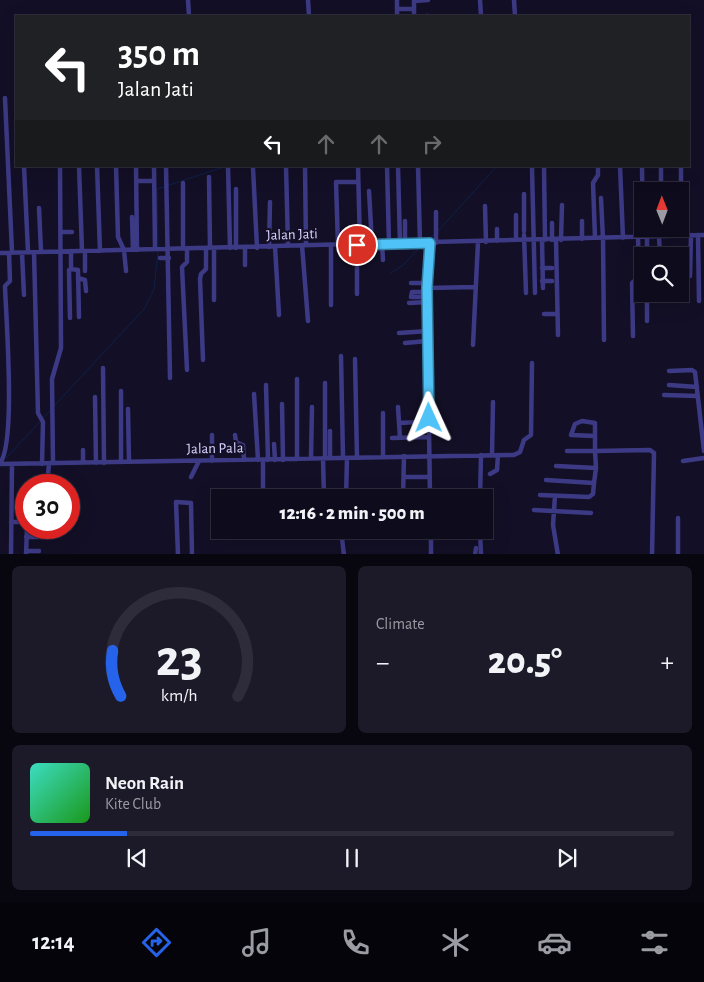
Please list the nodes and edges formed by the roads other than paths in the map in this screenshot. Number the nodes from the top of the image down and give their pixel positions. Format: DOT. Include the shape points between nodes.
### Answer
graph roads {
  1 [pos="188,0"];
  2 [pos="308,0"];
  3 [pos="397,0"];
  4 [pos="414,0"];
  5 [pos="428,0"];
  6 [pos="480,0"];
  7 [pos="514,0"];
  8 [pos="397,9"];
  9 [pos="414,9"];
  10 [pos="188,15"];
  11 [pos="309,15"];
  12 [pos="397,15"];
  13 [pos="414,15"];
  14 [pos="481,15"];
  15 [pos="515,15"];
  16 [pos="5,98"];
  17 [pos="24,167"];
  18 [pos="60,167"];
  19 [pos="79,167"];
  20 [pos="97,167"];
  21 [pos="116,167"];
  22 [pos="136,167"];
  23 [pos="154,167"];
  24 [pos="166,167"];
  25 [pos="286,167"];
  26 [pos="305,167"];
  27 [pos="358,167"];
  28 [pos="386,167"];
  29 [pos="398,167"];
  30 [pos="418,167"];
  31 [pos="544,167"];
  32 [pos="598,167"];
  33 [pos="620,167"];
  34 [pos="642,167"];
  35 [pos="661,167"];
  36 [pos="681,167"];
  37 [pos="228,168"];
  38 [pos="254,168"];
  39 [pos="532,168"];
  40 [pos="209,177"];
  41 [pos="154,180"];
  42 [pos="136,181"];
  43 [pos="358,182"];
  44 [pos="642,182"];
  45 [pos="661,182"];
  46 [pos="681,182"];
  47 [pos="183,184"];
  48 [pos="236,189"];
  49 [pos="369,191"];
  50 [pos="524,194"];
  51 [pos="601,198"];
  52 [pos="270,202"];
  53 [pos="562,205"];
  54 [pos="485,206"];
  55 [pos="39,208"];
  56 [pos="436,212"];
  57 [pos="516,215"];
  58 [pos="132,217"];
  59 [pos="405,220"];
  60 [pos="582,221"];
  61 [pos="552,223"];
  62 [pos="497,230"];
  63 [pos="61,232"];
  64 [pos="72,232"];
  65 [pos="524,235"];
  66 [pos="691,235"];
  67 [pos="698,235"];
  68 [pos="704,235"];
  69 [pos="634,237"];
  70 [pos="595,238"];
  71 [pos="603,238"];
  72 [pos="622,238"];
  73 [pos="642,238"];
  74 [pos="582,239"];
  75 [pos="436,240"];
  76 [pos="516,240"];
  77 [pos="533,240"];
  78 [pos="543,240"];
  79 [pos="556,240"];
  80 [pos="497,241"];
  81 [pos="478,242"];
  82 [pos="486,242"];
  83 [pos="405,243"];
  84 [pos="425,243"];
  85 [pos="372,244"];
  86 [pos="382,244"];
  87 [pos="389,244"];
  88 [pos="400,244"];
  89 [pos="304,245"];
  90 [pos="331,245"];
  91 [pos="358,245"];
  92 [pos="288,246"];
  93 [pos="338,246"];
  94 [pos="272,247"];
  95 [pos="185,248"];
  96 [pos="210,248"];
  97 [pos="230,248"];
  98 [pos="236,248"];
  99 [pos="245,248"];
  100 [pos="257,248"];
  101 [pos="156,249"];
  102 [pos="166,249"];
  103 [pos="100,250"];
  104 [pos="124,250"];
  105 [pos="135,250"];
  106 [pos="41,251"];
  107 [pos="60,251"];
  108 [pos="71,251"];
  109 [pos="84,251"];
  110 [pos="25,252"];
  111 [pos="34,252"];
  112 [pos="0,253"];
  113 [pos="11,253"];
  114 [pos="160,258"];
  115 [pos="169,258"];
  116 [pos="383,260"];
  117 [pos="245,265"];
  118 [pos="542,268"];
  119 [pos="552,268"];
  120 [pos="71,269"];
  121 [pos="86,271"];
  122 [pos="126,271"];
  123 [pos="690,276"];
  124 [pos="78,278"];
  125 [pos="542,281"];
  126 [pos="552,281"];
  127 [pos="411,283"];
  128 [pos="475,287"];
  129 [pos="542,288"];
  130 [pos="86,292"];
  131 [pos="427,292"];
  132 [pos="526,293"];
  133 [pos="535,293"];
  134 [pos="357,294"];
  135 [pos="24,295"];
  136 [pos="214,300"];
  137 [pos="699,301"];
  138 [pos="648,302"];
  139 [pos="409,303"];
  140 [pos="331,306"];
  141 [pos="544,314"];
  142 [pos="557,314"];
  143 [pos="279,315"];
  144 [pos="79,317"];
  145 [pos="70,318"];
  146 [pos="647,320"];
  147 [pos="308,321"];
  148 [pos="428,331"];
  149 [pos="399,333"];
  150 [pos="558,335"];
  151 [pos="633,336"];
  152 [pos="604,340"];
  153 [pos="427,341"];
  154 [pos="405,343"];
  155 [pos="473,345"];
  156 [pos="341,356"];
  157 [pos="355,359"];
  158 [pos="203,360"];
  159 [pos="532,362"];
  160 [pos="104,368"];
  161 [pos="187,370"];
  162 [pos="669,370"];
  163 [pos="170,378"];
  164 [pos="297,379"];
  165 [pos="325,383"];
  166 [pos="266,384"];
  167 [pos="669,385"];
  168 [pos="697,386"];
  169 [pos="121,391"];
  170 [pos="254,394"];
  171 [pos="664,395"];
  172 [pos="698,396"];
  173 [pos="95,397"];
  174 [pos="493,402"];
  175 [pos="282,404"];
  176 [pos="312,407"];
  177 [pos="398,408"];
  178 [pos="128,409"];
  179 [pos="384,413"];
  180 [pos="420,422"];
  181 [pos="399,423"];
  182 [pos="330,431"];
  183 [pos="212,435"];
  184 [pos="235,435"];
  185 [pos="595,436"];
  186 [pos="429,437"];
  187 [pos="392,438"];
  188 [pos="400,438"];
  189 [pos="274,444"];
  190 [pos="83,450"];
  191 [pos="567,450"];
  192 [pos="595,451"];
  193 [pos="704,451"];
  194 [pos="429,455"];
  195 [pos="481,455"];
  196 [pos="495,455"];
  197 [pos="404,456"];
  198 [pos="383,457"];
  199 [pos="312,458"];
  200 [pos="326,458"];
  201 [pos="345,458"];
  202 [pos="357,458"];
  203 [pos="704,458"];
  204 [pos="298,459"];
  205 [pos="244,460"];
  206 [pos="263,460"];
  207 [pos="275,460"];
  208 [pos="283,460"];
  209 [pos="199,461"];
  210 [pos="212,461"];
  211 [pos="683,461"];
  212 [pos="96,462"];
  213 [pos="121,462"];
  214 [pos="129,462"];
  215 [pos="82,463"];
  216 [pos="104,463"];
  217 [pos="0,464"];
  218 [pos="12,464"];
  219 [pos="42,464"];
  220 [pos="51,464"];
  221 [pos="556,466"];
  222 [pos="596,468"];
  223 [pos="50,474"];
  224 [pos="490,474"];
  225 [pos="404,477"];
  226 [pos="430,477"];
  227 [pos="191,478"];
  228 [pos="546,480"];
  229 [pos="594,483"];
  230 [pos="263,489"];
  231 [pos="324,489"];
  232 [pos="346,489"];
  233 [pos="404,489"];
  234 [pos="430,489"];
  235 [pos="480,489"];
  236 [pos="540,495"];
  237 [pos="555,496"];
  238 [pos="534,510"];
  239 [pos="554,510"];
  240 [pos="591,512"];
  241 [pos="678,518"];
  242 [pos="11,522"];
  243 [pos="15,522"];
  244 [pos="26,539"];
  245 [pos="342,539"];
  246 [pos="430,539"];
  247 [pos="480,539"];
  248 [pos="476,548"];
  249 [pos="39,551"];
  250 [pos="26,553"];
  251 [pos="11,554"];
  252 [pos="178,554"];
  253 [pos="192,554"];
  254 [pos="344,554"];
  255 [pos="431,554"];
  256 [pos="475,554"];
  257 [pos="481,554"];
  258 [pos="558,554"];
  259 [pos="652,554"];
  260 [pos="678,554"];
  1 -- 10 [label="street"];
  2 -- 11 [label="street"];
  3 -- 8 [label="street"];
  4 -- 5 [label="street"];
  4 -- 9 [label="street"];
  6 -- 14 [label="street"];
  7 -- 15 [label="street"];
  8 -- 9 [label="street"];
  8 -- 12 [label="street"];
  9 -- 13 [label="street"];
  16 -- 113 [label="street"];
  17 -- 110 [label="street"];
  18 -- 63 [label="street"];
  19 -- 109 [label="street"];
  20 -- 103 [label="street"];
  21 -- 104 [label="street" via="118,237"];
  22 -- 42 [label="street"];
  23 -- 41 [label="street"];
  24 -- 102 [label="street"];
  25 -- 92 [label="street"];
  26 -- 89 [label="street"];
  27 -- 43 [label="street"];
  28 -- 87 [label="street"];
  29 -- 88 [label="street"];
  30 -- 84 [label="street"];
  31 -- 78 [label="street"];
  32 -- 70 [label="street" via="593,183"];
  33 -- 72 [label="street"];
  34 -- 44 [label="street"];
  35 -- 45 [label="street"];
  36 -- 46 [label="street"];
  37 -- 97 [label="street"];
  38 -- 100 [label="street"];
  39 -- 77 [label="street"];
  40 -- 96 [label="street"];
  41 -- 42 [label="street"];
  41 -- 101 [label="street"];
  42 -- 105 [label="street"];
  43 -- 91 [label="street"];
  43 -- 93 [label="street" via="336,182"];
  47 -- 95 [label="street"];
  48 -- 98 [label="street"];
  49 -- 85 [label="street"];
  50 -- 65 [label="street"];
  51 -- 71 [label="street"];
  52 -- 94 [label="street"];
  53 -- 79 [label="street"];
  54 -- 82 [label="street"];
  55 -- 106 [label="street"];
  56 -- 75 [label="street"];
  57 -- 76 [label="street"];
  58 -- 105 [label="street"];
  59 -- 83 [label="street"];
  60 -- 74 [label="street"];
  61 -- 79 [label="street"];
  62 -- 80 [label="street"];
  63 -- 64 [label="street"];
  63 -- 107 [label="street"];
  65 -- 76 [label="street, Jalan Jati"];
  65 -- 77 [label="street, Jalan Jati"];
  65 -- 132 [label="street"];
  66 -- 67 [label="street, Jalan Jati"];
  66 -- 123 [label="street"];
  67 -- 68 [label="street, Jalan Jati"];
  67 -- 137 [label="street"];
  69 -- 72 [label="street, Jalan Jati"];
  70 -- 71 [label="street, Jalan Jati"];
  70 -- 74 [label="street, Jalan Jati"];
  71 -- 72 [label="street, Jalan Jati"];
  71 -- 152 [label="street"];
  73 -- 151 [label="street" via="638,277 632,283"];
  74 -- 79 [label="street, Jalan Jati"];
  75 -- 81 [label="street, Jalan Jati"];
  75 -- 84 [label="street, Jalan Jati"];
  76 -- 80 [label="street, Jalan Jati"];
  77 -- 78 [label="street, Jalan Jati"];
  77 -- 133 [label="street"];
  78 -- 79 [label="street, Jalan Jati"];
  78 -- 118 [label="street"];
  79 -- 142 [label="street"];
  80 -- 82 [label="street, Jalan Jati"];
  81 -- 82 [label="street, Jalan Jati"];
  81 -- 128 [label="street"];
  83 -- 84 [label="street, Jalan Jati"];
  83 -- 88 [label="street, Jalan Jati"];
  84 -- 131 [label="street"];
  85 -- 86 [label="street, Jalan Jati"];
  85 -- 91 [label="street, Jalan Jati"];
  86 -- 87 [label="street, Jalan Jati"];
  86 -- 116 [label="street"];
  87 -- 88 [label="street, Jalan Jati"];
  89 -- 90 [label="street, Jalan Jati"];
  89 -- 92 [label="street, Jalan Jati"];
  89 -- 147 [label="street"];
  90 -- 93 [label="street, Jalan Jati"];
  90 -- 140 [label="street"];
  91 -- 93 [label="street, Jalan Jati"];
  91 -- 134 [label="street"];
  92 -- 94 [label="street, Jalan Jati"];
  94 -- 100 [label="street, Jalan Jati"];
  94 -- 143 [label="street"];
  95 -- 96 [label="street, Jalan Jati"];
  95 -- 102 [label="street, Jalan Jati"];
  95 -- 161 [label="street" via="187,262 182,267"];
  96 -- 97 [label="street, Jalan Jati"];
  96 -- 136 [label="street"];
  96 -- 158 [label="street" via="206,269 200,279"];
  97 -- 98 [label="street, Jalan Jati"];
  98 -- 99 [label="street, Jalan Jati"];
  99 -- 100 [label="street, Jalan Jati"];
  99 -- 117 [label="street"];
  101 -- 102 [label="street, Jalan Jati"];
  101 -- 105 [label="street, Jalan Jati"];
  102 -- 115 [label="street"];
  103 -- 104 [label="street, Jalan Jati" via="117,253"];
  103 -- 109 [label="street, Jalan Jati"];
  104 -- 105 [label="street, Jalan Jati"];
  104 -- 122 [label="street"];
  106 -- 107 [label="street, Jalan Jati"];
  106 -- 111 [label="street, Jalan Jati"];
  107 -- 108 [label="street, Jalan Jati"];
  107 -- 220 [label="street" via="61,348 52,379"];
  108 -- 109 [label="street, Jalan Jati"];
  108 -- 120 [label="street"];
  109 -- 121 [label="street"];
  110 -- 111 [label="street, Jalan Jati"];
  110 -- 113 [label="street, Jalan Jati"];
  110 -- 135 [label="street"];
  111 -- 219 [label="street"];
  112 -- 113 [label="street, Jalan Jati"];
  113 -- 217 [label="street" via="10,280 5,286 9,386 6,447"];
  114 -- 115 [label="street"];
  115 -- 163 [label="street"];
  118 -- 119 [label="street"];
  118 -- 125 [label="street"];
  120 -- 124 [label="street" via="78,270"];
  120 -- 145 [label="street"];
  124 -- 130 [label="street" via="85,280"];
  124 -- 144 [label="street"];
  125 -- 126 [label="street"];
  125 -- 129 [label="street"];
  127 -- 131 [label="street"];
  128 -- 131 [label="street"];
  128 -- 155 [label="street"];
  131 -- 139 [label="street"];
  131 -- 148 [label="street"];
  138 -- 146 [label="street"];
  141 -- 142 [label="street"];
  142 -- 150 [label="street"];
  148 -- 149 [label="street"];
  148 -- 153 [label="street"];
  153 -- 154 [label="street"];
  153 -- 186 [label="street"];
  156 -- 201 [label="street"];
  157 -- 202 [label="street"];
  159 -- 196 [label="street, Jalan Pala" via="531,435 524,440 519,453"];
  160 -- 216 [label="street"];
  162 -- 168 [label="street" via="694,371"];
  164 -- 204 [label="street"];
  165 -- 200 [label="street"];
  166 -- 206 [label="street"];
  167 -- 168 [label="street"];
  168 -- 172 [label="street"];
  169 -- 213 [label="street"];
  170 -- 206 [label="street"];
  171 -- 172 [label="street"];
  172 -- 193 [label="street"];
  173 -- 212 [label="street"];
  174 -- 196 [label="street"];
  175 -- 208 [label="street"];
  176 -- 199 [label="street"];
  177 -- 181 [label="street"];
  178 -- 214 [label="street"];
  179 -- 198 [label="street"];
  180 -- 181 [label="street"];
  181 -- 188 [label="street"];
  182 -- 200 [label="street"];
  183 -- 210 [label="street"];
  184 -- 205 [label="street" via="236,442 243,445"];
  185 -- 185 [label="street" via="595,424 591,421 575,424 571,435"];
  185 -- 192 [label="street"];
  186 -- 188 [label="street"];
  186 -- 194 [label="street"];
  187 -- 188 [label="street"];
  189 -- 207 [label="street"];
  190 -- 215 [label="street"];
  191 -- 192 [label="street"];
  192 -- 222 [label="street"];
  192 -- 259 [label="street" via="650,450 654,453"];
  194 -- 195 [label="street, Jalan Pala"];
  194 -- 197 [label="street, Jalan Pala"];
  194 -- 226 [label="street"];
  195 -- 196 [label="street, Jalan Pala"];
  195 -- 235 [label="street"];
  196 -- 224 [label="street" via="497,470"];
  197 -- 198 [label="street, Jalan Pala"];
  197 -- 225 [label="street"];
  198 -- 202 [label="street, Jalan Pala"];
  199 -- 200 [label="street, Jalan Pala"];
  199 -- 204 [label="street, Jalan Pala"];
  200 -- 201 [label="street, Jalan Pala"];
  200 -- 231 [label="street"];
  201 -- 202 [label="street, Jalan Pala"];
  201 -- 232 [label="street"];
  203 -- 211 [label="street"];
  204 -- 208 [label="street, Jalan Pala"];
  205 -- 206 [label="street, Jalan Pala"];
  205 -- 210 [label="street, Jalan Pala"];
  206 -- 207 [label="street, Jalan Pala"];
  206 -- 230 [label="street"];
  207 -- 208 [label="street, Jalan Pala"];
  209 -- 210 [label="street, Jalan Pala"];
  209 -- 214 [label="street, Jalan Pala"];
  209 -- 227 [label="street"];
  212 -- 215 [label="street, Jalan Pala"];
  212 -- 216 [label="street, Jalan Pala"];
  213 -- 214 [label="street, Jalan Pala"];
  213 -- 216 [label="street, Jalan Pala"];
  215 -- 220 [label="street, Jalan Pala"];
  217 -- 218 [label="street, Jalan Pala"];
  218 -- 219 [label="street, Jalan Pala"];
  218 -- 242 [label="street"];
  219 -- 220 [label="street, Jalan Pala"];
  220 -- 223 [label="street"];
  221 -- 222 [label="street"];
  222 -- 229 [label="street"];
  225 -- 226 [label="street"];
  225 -- 233 [label="street"];
  226 -- 234 [label="street"];
  228 -- 229 [label="street"];
  229 -- 237 [label="street" via="592,496"];
  236 -- 237 [label="street"];
  237 -- 239 [label="street"];
  238 -- 239 [label="street"];
  239 -- 240 [label="street"];
  239 -- 258 [label="street"];
  241 -- 260 [label="street"];
  242 -- 243 [label="street"];
  242 -- 251 [label="street"];
  244 -- 250 [label="street"];
  245 -- 254 [label="street"];
  246 -- 255 [label="street"];
  247 -- 257 [label="street"];
  248 -- 256 [label="street"];
  249 -- 250 [label="street"];
  252 -- 253 [label="street" via="176,502 191,503"];
}
